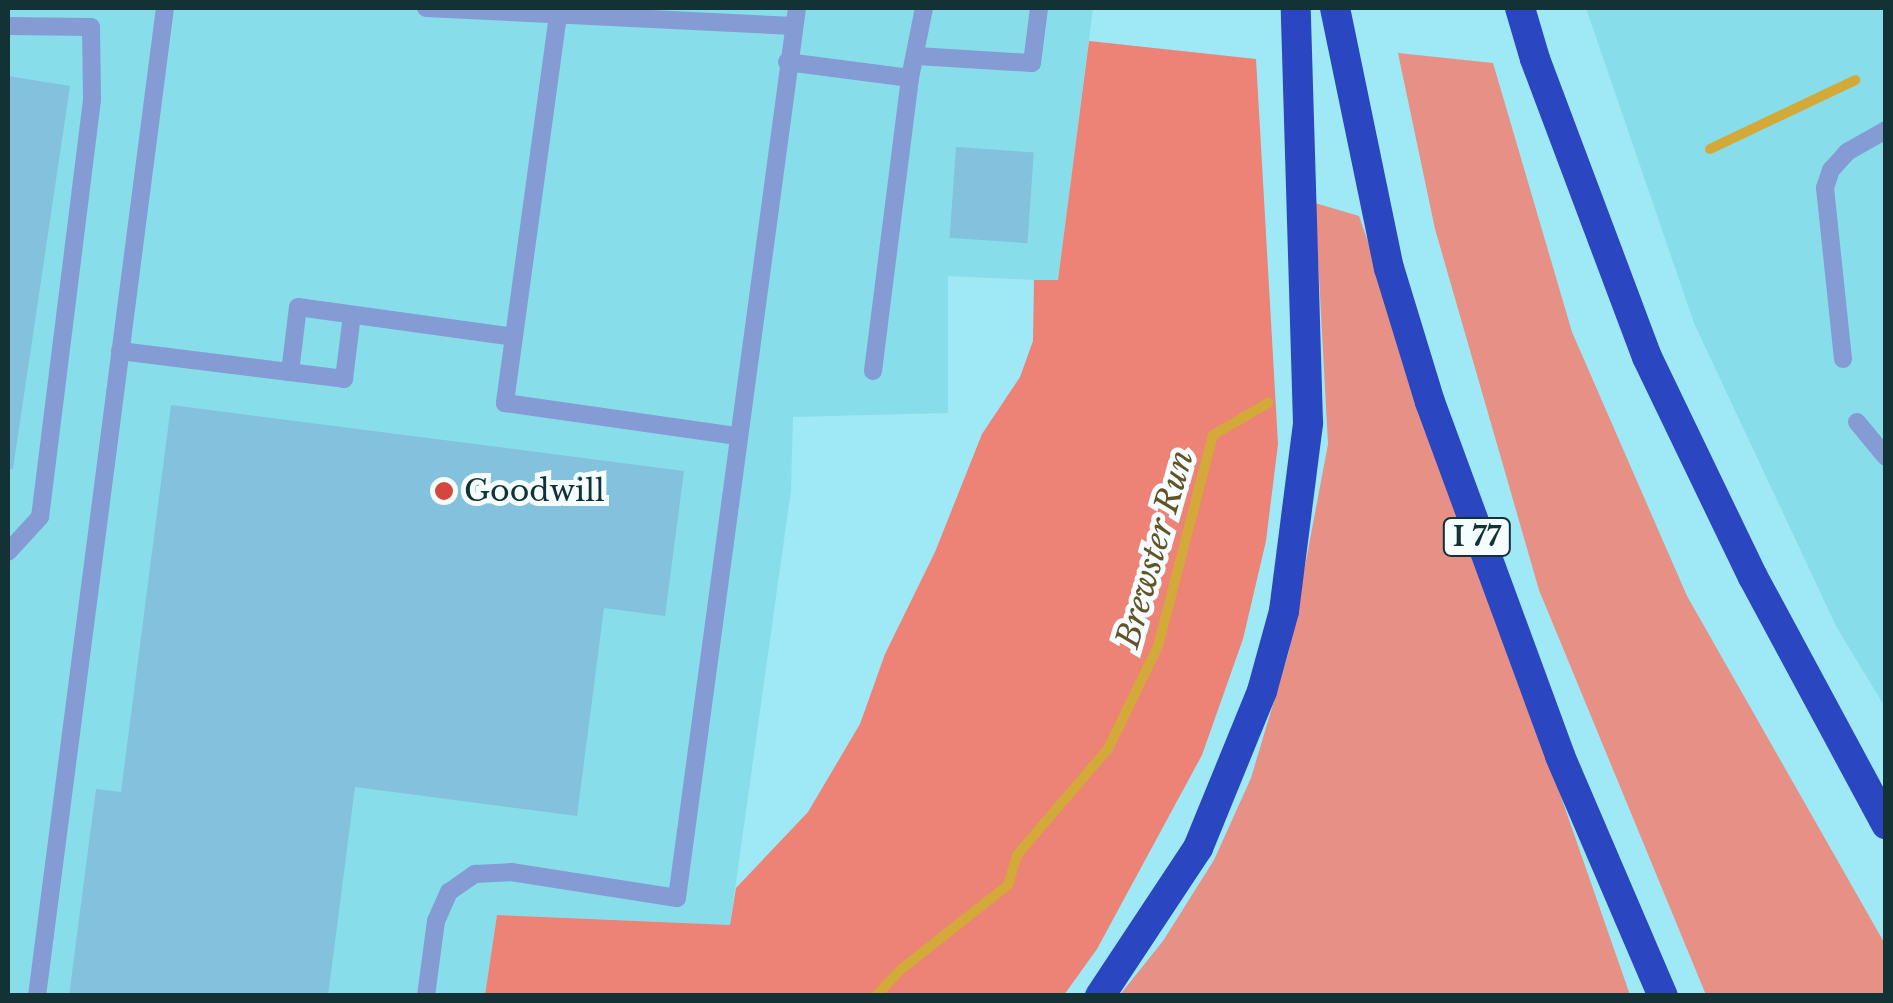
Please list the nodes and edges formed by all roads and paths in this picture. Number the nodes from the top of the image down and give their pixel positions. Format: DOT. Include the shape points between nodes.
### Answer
graph roads {
  1 [pos="165,8"];
  2 [pos="426,8"];
  3 [pos="924,8"];
  4 [pos="1040,8"];
  5 [pos="1296,8"];
  6 [pos="1335,8"];
  7 [pos="1520,8"];
  8 [pos="558,11"];
  9 [pos="795,17"];
  10 [pos="8,26"];
  11 [pos="917,56"];
  12 [pos="788,62"];
  13 [pos="910,78"];
  14 [pos="1886,130"];
  15 [pos="352,315"];
  16 [pos="514,337"];
  17 [pos="120,351"];
  18 [pos="1843,359"];
  19 [pos="874,371"];
  20 [pos="290,372"];
  21 [pos="1858,422"];
  22 [pos="736,436"];
  23 [pos="1886,458"];
  24 [pos="8,552"];
  25 [pos="1876,799"];
  26 [pos="1886,824"];
  27 [pos="37,996"];
  28 [pos="426,996"];
  29 [pos="1100,996"];
  30 [pos="1662,996"];
  1 -- 17 [label="lane"];
  2 -- 8 [label="lane"];
  3 -- 11 [label="lane"];
  4 -- 11 [label="lane" via="1032,63"];
  5 -- 29 [label="highway" via="1308,423 1284,611 1262,690 1198,848"];
  6 -- 30 [label="highway, I 77" via="1389,268 1473,528"];
  7 -- 25 [label="highway" via="1646,357 1753,577"];
  8 -- 9 [label="lane"];
  8 -- 16 [label="lane"];
  9 -- 12 [label="lane"];
  10 -- 24 [label="lane" via="90,27 92,100 40,517"];
  11 -- 13 [label="lane"];
  12 -- 13 [label="lane"];
  12 -- 22 [label="lane"];
  13 -- 19 [label="lane"];
  14 -- 18 [label="lane" via="1847,152 1825,188"];
  15 -- 16 [label="lane"];
  15 -- 20 [label="lane" via="344,379"];
  15 -- 20 [label="lane" via="298,307"];
  16 -- 22 [label="lane" via="505,403"];
  17 -- 20 [label="lane"];
  17 -- 27 [label="lane"];
  21 -- 23 [label="lane"];
  22 -- 28 [label="lane" via="677,898 511,872 475,874 449,892 436,920"];
  25 -- 26 [label="highway"];
}
